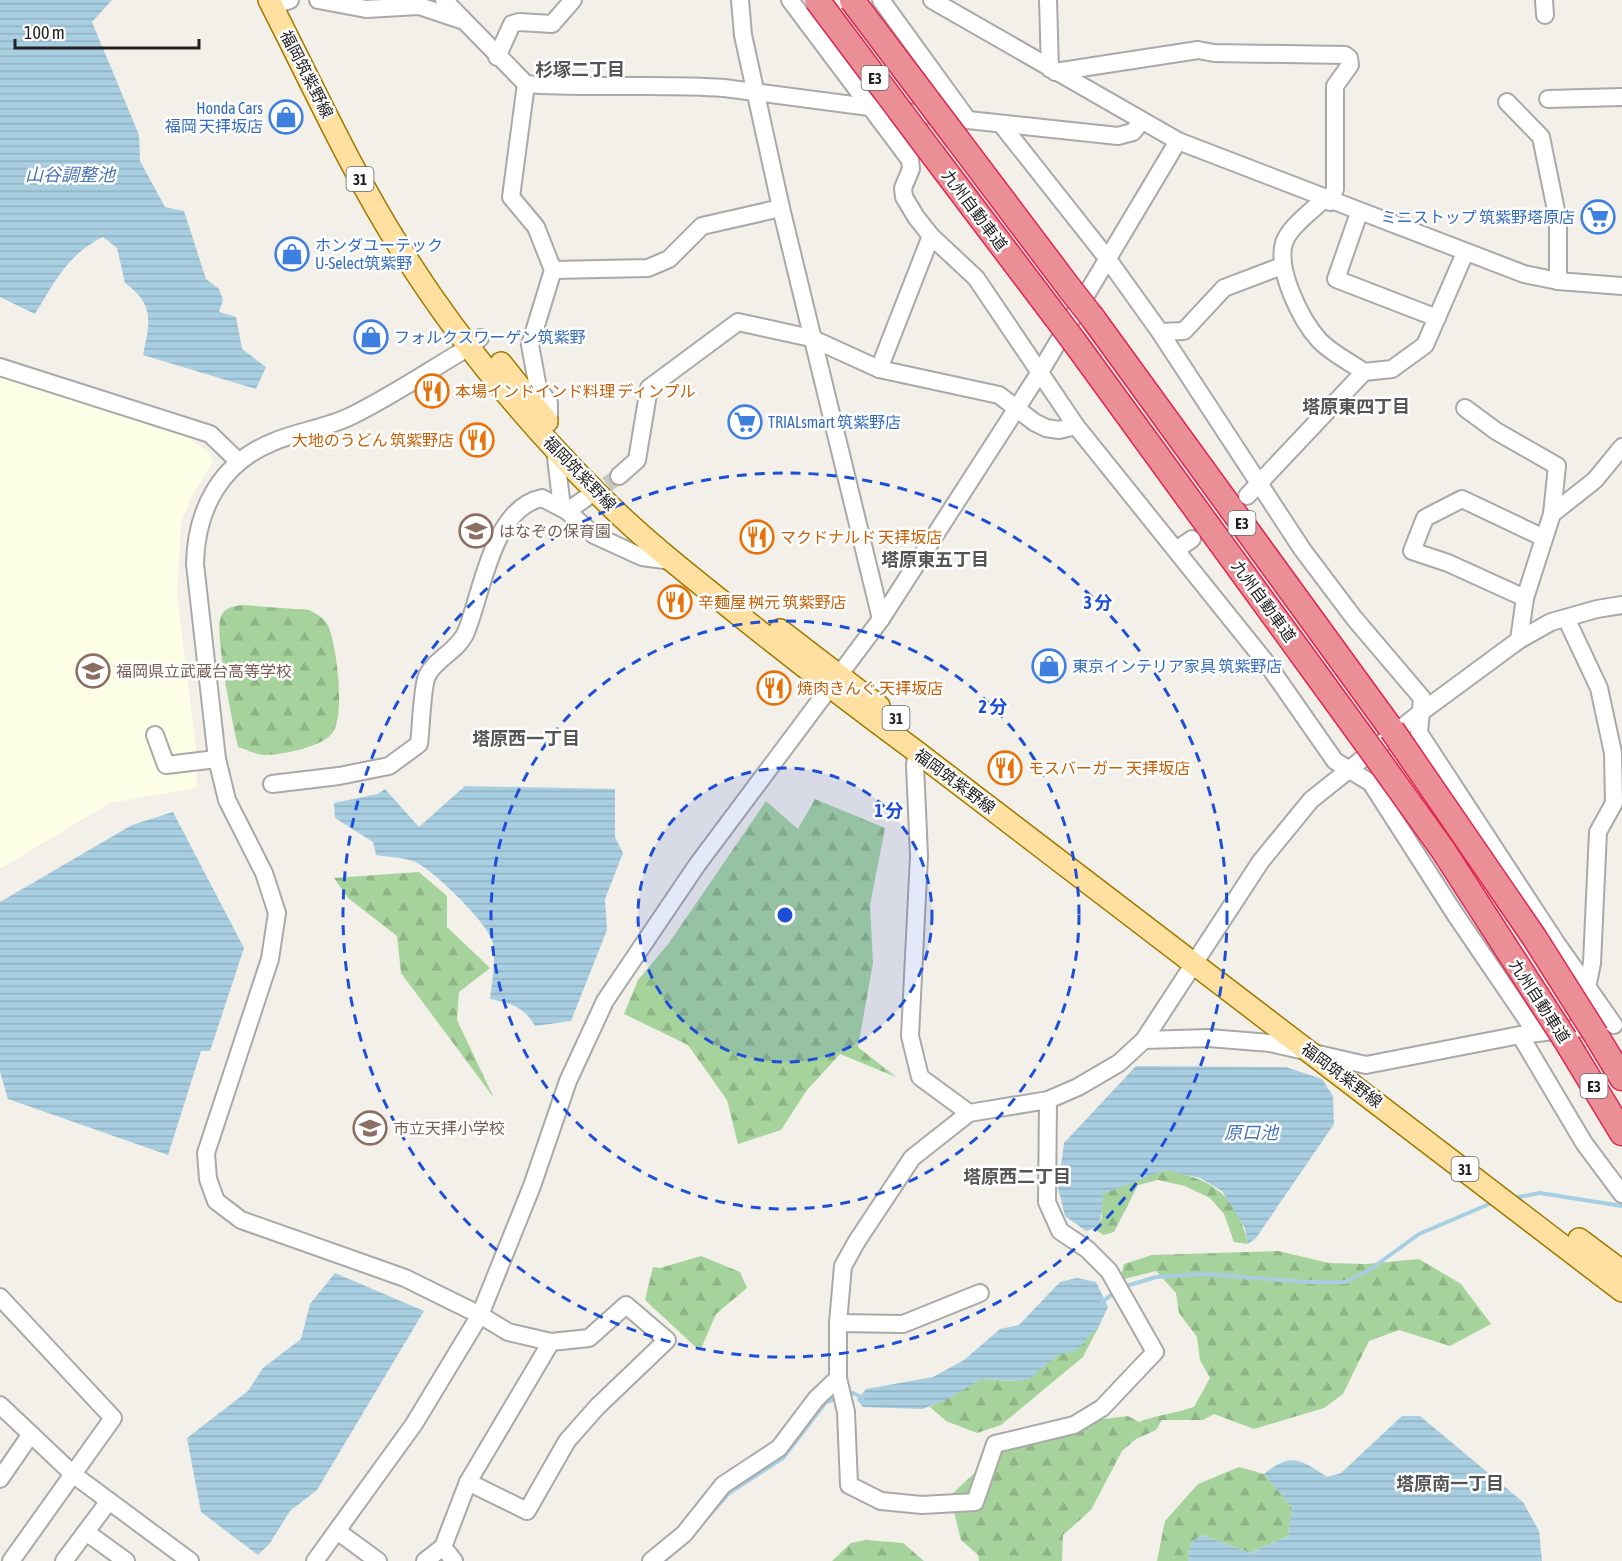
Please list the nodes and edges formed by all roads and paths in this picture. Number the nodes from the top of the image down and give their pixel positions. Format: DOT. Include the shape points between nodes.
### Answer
graph roads {
  1 [pos="281,0"];
  2 [pos="318,0"];
  3 [pos="444,0"];
  4 [pos="573,0"];
  5 [pos="740,0"];
  6 [pos="790,0"];
  7 [pos="817,0"];
  8 [pos="852,0"];
  9 [pos="881,0"];
  10 [pos="932,0"];
  11 [pos="1048,0"];
  12 [pos="462,21"];
  13 [pos="497,57"];
  14 [pos="1053,70"];
  15 [pos="526,84"];
  16 [pos="756,93"];
  17 [pos="1622,98"];
  18 [pos="1548,99"];
  19 [pos="1507,102"];
  20 [pos="869,107"];
  21 [pos="1141,122"];
  22 [pos="1001,124"];
  23 [pos="963,130"];
  24 [pos="1178,141"];
  25 [pos="1327,200"];
  26 [pos="781,208"];
  27 [pos="1359,213"];
  28 [pos="931,236"];
  29 [pos="1465,253"];
  30 [pos="1107,258"];
  31 [pos="1282,266"];
  32 [pos="553,270"];
  33 [pos="1558,281"];
  34 [pos="1622,286"];
  35 [pos="1437,318"];
  36 [pos="1160,332"];
  37 [pos="811,338"];
  38 [pos="475,342"];
  39 [pos="0,367"];
  40 [pos="879,369"];
  41 [pos="1040,372"];
  42 [pos="1364,372"];
  43 [pos="1017,408"];
  44 [pos="1465,408"];
  45 [pos="549,423"];
  46 [pos="1077,426"];
  47 [pos="1622,447"];
  48 [pos="555,449"];
  49 [pos="238,461"];
  50 [pos="619,476"];
  51 [pos="1262,483"];
  52 [pos="1247,496"];
  53 [pos="586,498"];
  54 [pos="565,510"];
  55 [pos="1552,514"];
  56 [pos="1544,538"];
  57 [pos="1192,539"];
  58 [pos="1176,550"];
  59 [pos="672,561"];
  60 [pos="1525,598"];
  61 [pos="1622,605"];
  62 [pos="1566,618"];
  63 [pos="881,619"];
  64 [pos="1519,640"];
  65 [pos="833,681"];
  66 [pos="1420,713"];
  67 [pos="1616,729"];
  68 [pos="155,735"];
  69 [pos="917,752"];
  70 [pos="216,759"];
  71 [pos="1349,770"];
  72 [pos="272,784"];
  73 [pos="1618,803"];
  74 [pos="1200,958"];
  75 [pos="1587,988"];
  76 [pos="1610,1028"];
  77 [pos="1528,1034"];
  78 [pos="1144,1040"];
  79 [pos="1307,1050"];
  80 [pos="1345,1062"];
  81 [pos="1622,1078"];
  82 [pos="1048,1100"];
  83 [pos="969,1113"];
  84 [pos="1622,1133"];
  85 [pos="1622,1194"];
  86 [pos="1622,1271"];
  87 [pos="1622,1291"];
  88 [pos="980,1293"];
  89 [pos="0,1297"];
  90 [pos="480,1315"];
  91 [pos="838,1323"];
  92 [pos="551,1342"];
  93 [pos="838,1378"];
  94 [pos="0,1405"];
  95 [pos="31,1434"];
  96 [pos="74,1475"];
  97 [pos="0,1479"];
  98 [pos="468,1482"];
  99 [pos="109,1501"];
  100 [pos="337,1531"];
  101 [pos="86,1532"];
  102 [pos="443,1547"];
  103 [pos="11,1561"];
  104 [pos="64,1561"];
  105 [pos="126,1561"];
  106 [pos="190,1561"];
  107 [pos="315,1561"];
  108 [pos="378,1561"];
  109 [pos="425,1561"];
  110 [pos="454,1561"];
  111 [pos="651,1561"];
  1 -- 38 [label="main road, 福岡筑紫野線 / 31" via="352,164 396,241"];
  2 -- 12 [label="street" via="366,9 418,6"];
  3 -- 12 [label="street"];
  4 -- 13 [label="street" via="552,24 512,24"];
  5 -- 16 [label="street"];
  6 -- 20 [label="street"];
  7 -- 84 [label="highway, 九州自動車道 / E3, bridge" via="1076,344 1443,850"];
  8 -- 23 [label="highway, 九州自動車道 / E3, bridge"];
  9 -- 23 [label="street"];
  10 -- 14 [label="street"];
  11 -- 14 [label="street"];
  12 -- 13 [label="street"];
  13 -- 15 [label="street"];
  14 -- 21 [label="street"];
  14 -- 25 [label="street" via="1198,50 1345,56 1350,65 1335,86 1335,189"];
  15 -- 16 [label="street" via="691,86"];
  15 -- 32 [label="street" via="511,197 536,227"];
  16 -- 20 [label="street"];
  16 -- 26 [label="street"];
  17 -- 18 [label="street"];
  19 -- 33 [label="street" via="1541,137 1558,220"];
  20 -- 23 [label="street"];
  20 -- 28 [label="street" via="910,160 904,197"];
  21 -- 22 [label="street" via="1133,132 1118,136"];
  21 -- 24 [label="street"];
  22 -- 23 [label="street"];
  22 -- 30 [label="street"];
  23 -- 76 [label="highway, 九州自動車道 / E3, bridge" via="1071,289 1392,730 1534,937"];
  24 -- 25 [label="street"];
  24 -- 30 [label="street"];
  25 -- 27 [label="street"];
  25 -- 31 [label="street" via="1288,235"];
  26 -- 32 [label="street" via="702,226 669,259 648,268"];
  26 -- 37 [label="street"];
  27 -- 29 [label="street"];
  27 -- 35 [label="street" via="1336,279"];
  28 -- 40 [label="street"];
  28 -- 41 [label="street" via="976,278"];
  29 -- 33 [label="street" via="1524,274"];
  29 -- 35 [label="street"];
  30 -- 36 [label="street"];
  30 -- 41 [label="street"];
  31 -- 36 [label="street" via="1224,288 1184,331"];
  31 -- 42 [label="street" via="1296,303 1321,342"];
  32 -- 45 [label="street" via="530,345 538,388 549,403"];
  33 -- 34 [label="street"];
  35 -- 42 [label="street" via="1425,345 1392,369"];
  36 -- 51 [label="street"];
  37 -- 40 [label="street"];
  37 -- 50 [label="street" via="738,322 649,388 637,460"];
  37 -- 63 [label="street" via="837,429"];
  38 -- 45 [label="main road, 福岡筑紫野線 / 31"];
  38 -- 48 [label="main road, 福岡筑紫野線 / 31"];
  38 -- 49 [label="street" via="350,417 272,442"];
  39 -- 49 [label="street" via="210,434"];
  40 -- 43 [label="street" via="999,394"];
  41 -- 43 [label="street"];
  41 -- 46 [label="street"];
  42 -- 51 [label="street"];
  43 -- 46 [label="street" via="1046,428"];
  43 -- 63 [label="street"];
  44 -- 55 [label="street" via="1557,466"];
  45 -- 65 [label="main road, 福岡筑紫野線 / 31" via="616,491"];
  46 -- 58 [label="street"];
  47 -- 55 [label="street" via="1595,480"];
  48 -- 54 [label="street"];
  48 -- 59 [label="main road, 福岡筑紫野線 / 31" via="603,500"];
  49 -- 70 [label="street" via="211,495 196,537 195,564"];
  51 -- 52 [label="street"];
  51 -- 66 [label="street" via="1302,549 1347,610 1422,698"];
  53 -- 54 [label="street"];
  54 -- 59 [label="street" via="594,535 642,557"];
  54 -- 72 [label="street" via="542,498 536,499 518,510 504,529 480,582 466,634 426,677 419,744 389,766 339,777"];
  55 -- 56 [label="street"];
  56 -- 60 [label="street"];
  56 -- 60 [label="street" via="1462,499 1425,518 1412,551 1449,563"];
  57 -- 58 [label="street"];
  58 -- 71 [label="street" via="1268,665 1335,760"];
  59 -- 65 [label="main road, 福岡筑紫野線 / 31"];
  60 -- 64 [label="street"];
  61 -- 62 [label="street"];
  62 -- 64 [label="street"];
  62 -- 67 [label="street"];
  63 -- 65 [label="street"];
  64 -- 66 [label="street"];
  65 -- 69 [label="main road, 福岡筑紫野線 / 31"];
  65 -- 74 [label="main road, 福岡筑紫野線 / 31"];
  65 -- 90 [label="street" via="697,866 605,1001 583,1044"];
  66 -- 71 [label="street"];
  66 -- 75 [label="street" via="1419,733"];
  67 -- 73 [label="street"];
  68 -- 70 [label="street" via="166,765"];
  69 -- 74 [label="main road, 福岡筑紫野線 / 31"];
  69 -- 83 [label="street" via="920,856 910,1036 921,1077"];
  70 -- 90 [label="street" via="227,800 264,873 277,913 270,959 206,1153 208,1179 216,1201 241,1220 405,1278"];
  71 -- 74 [label="street" via="1292,820 1261,861"];
  71 -- 77 [label="street" via="1371,783"];
  73 -- 75 [label="street" via="1598,832 1592,963"];
  74 -- 78 [label="street"];
  74 -- 79 [label="main road, 福岡筑紫野線 / 31"];
  74 -- 80 [label="main road, 福岡筑紫野線 / 31"];
  75 -- 76 [label="street"];
  76 -- 77 [label="street"];
  76 -- 81 [label="highway, 九州自動車道 / E3"];
  77 -- 80 [label="street" via="1373,1064"];
  77 -- 85 [label="street" via="1584,1143"];
  78 -- 79 [label="street" via="1220,1039"];
  78 -- 82 [label="street" via="1119,1063"];
  79 -- 80 [label="street"];
  79 -- 87 [label="main road, 福岡筑紫野線 / 31"];
  80 -- 86 [label="main road, 福岡筑紫野線 / 31"];
  82 -- 83 [label="street"];
  82 -- 93 [label="street" via="1047,1202 1052,1218 1060,1231 1087,1249 1109,1271 1155,1352 1102,1408 1074,1425 995,1444 975,1502 922,1505 881,1501 849,1485 846,1412"];
  83 -- 91 [label="street" via="912,1158 856,1241 843,1266"];
  88 -- 91 [label="street" via="903,1324"];
  89 -- 96 [label="street" via="112,1418"];
  90 -- 92 [label="street" via="508,1332"];
  90 -- 100 [label="street" via="414,1424"];
  91 -- 93 [label="street"];
  92 -- 98 [label="street"];
  92 -- 98 [label="street" via="589,1338 627,1305 666,1340 567,1441 527,1511"];
  93 -- 111 [label="street" via="816,1398 778,1448 723,1485 684,1534"];
  94 -- 95 [label="street"];
  95 -- 96 [label="street"];
  95 -- 97 [label="street"];
  96 -- 99 [label="street"];
  96 -- 103 [label="street"];
  98 -- 102 [label="street"];
  99 -- 101 [label="street"];
  99 -- 106 [label="street"];
  100 -- 107 [label="street"];
  100 -- 108 [label="street"];
  101 -- 104 [label="street"];
  101 -- 105 [label="street"];
  102 -- 109 [label="street"];
  102 -- 110 [label="street"];
}
